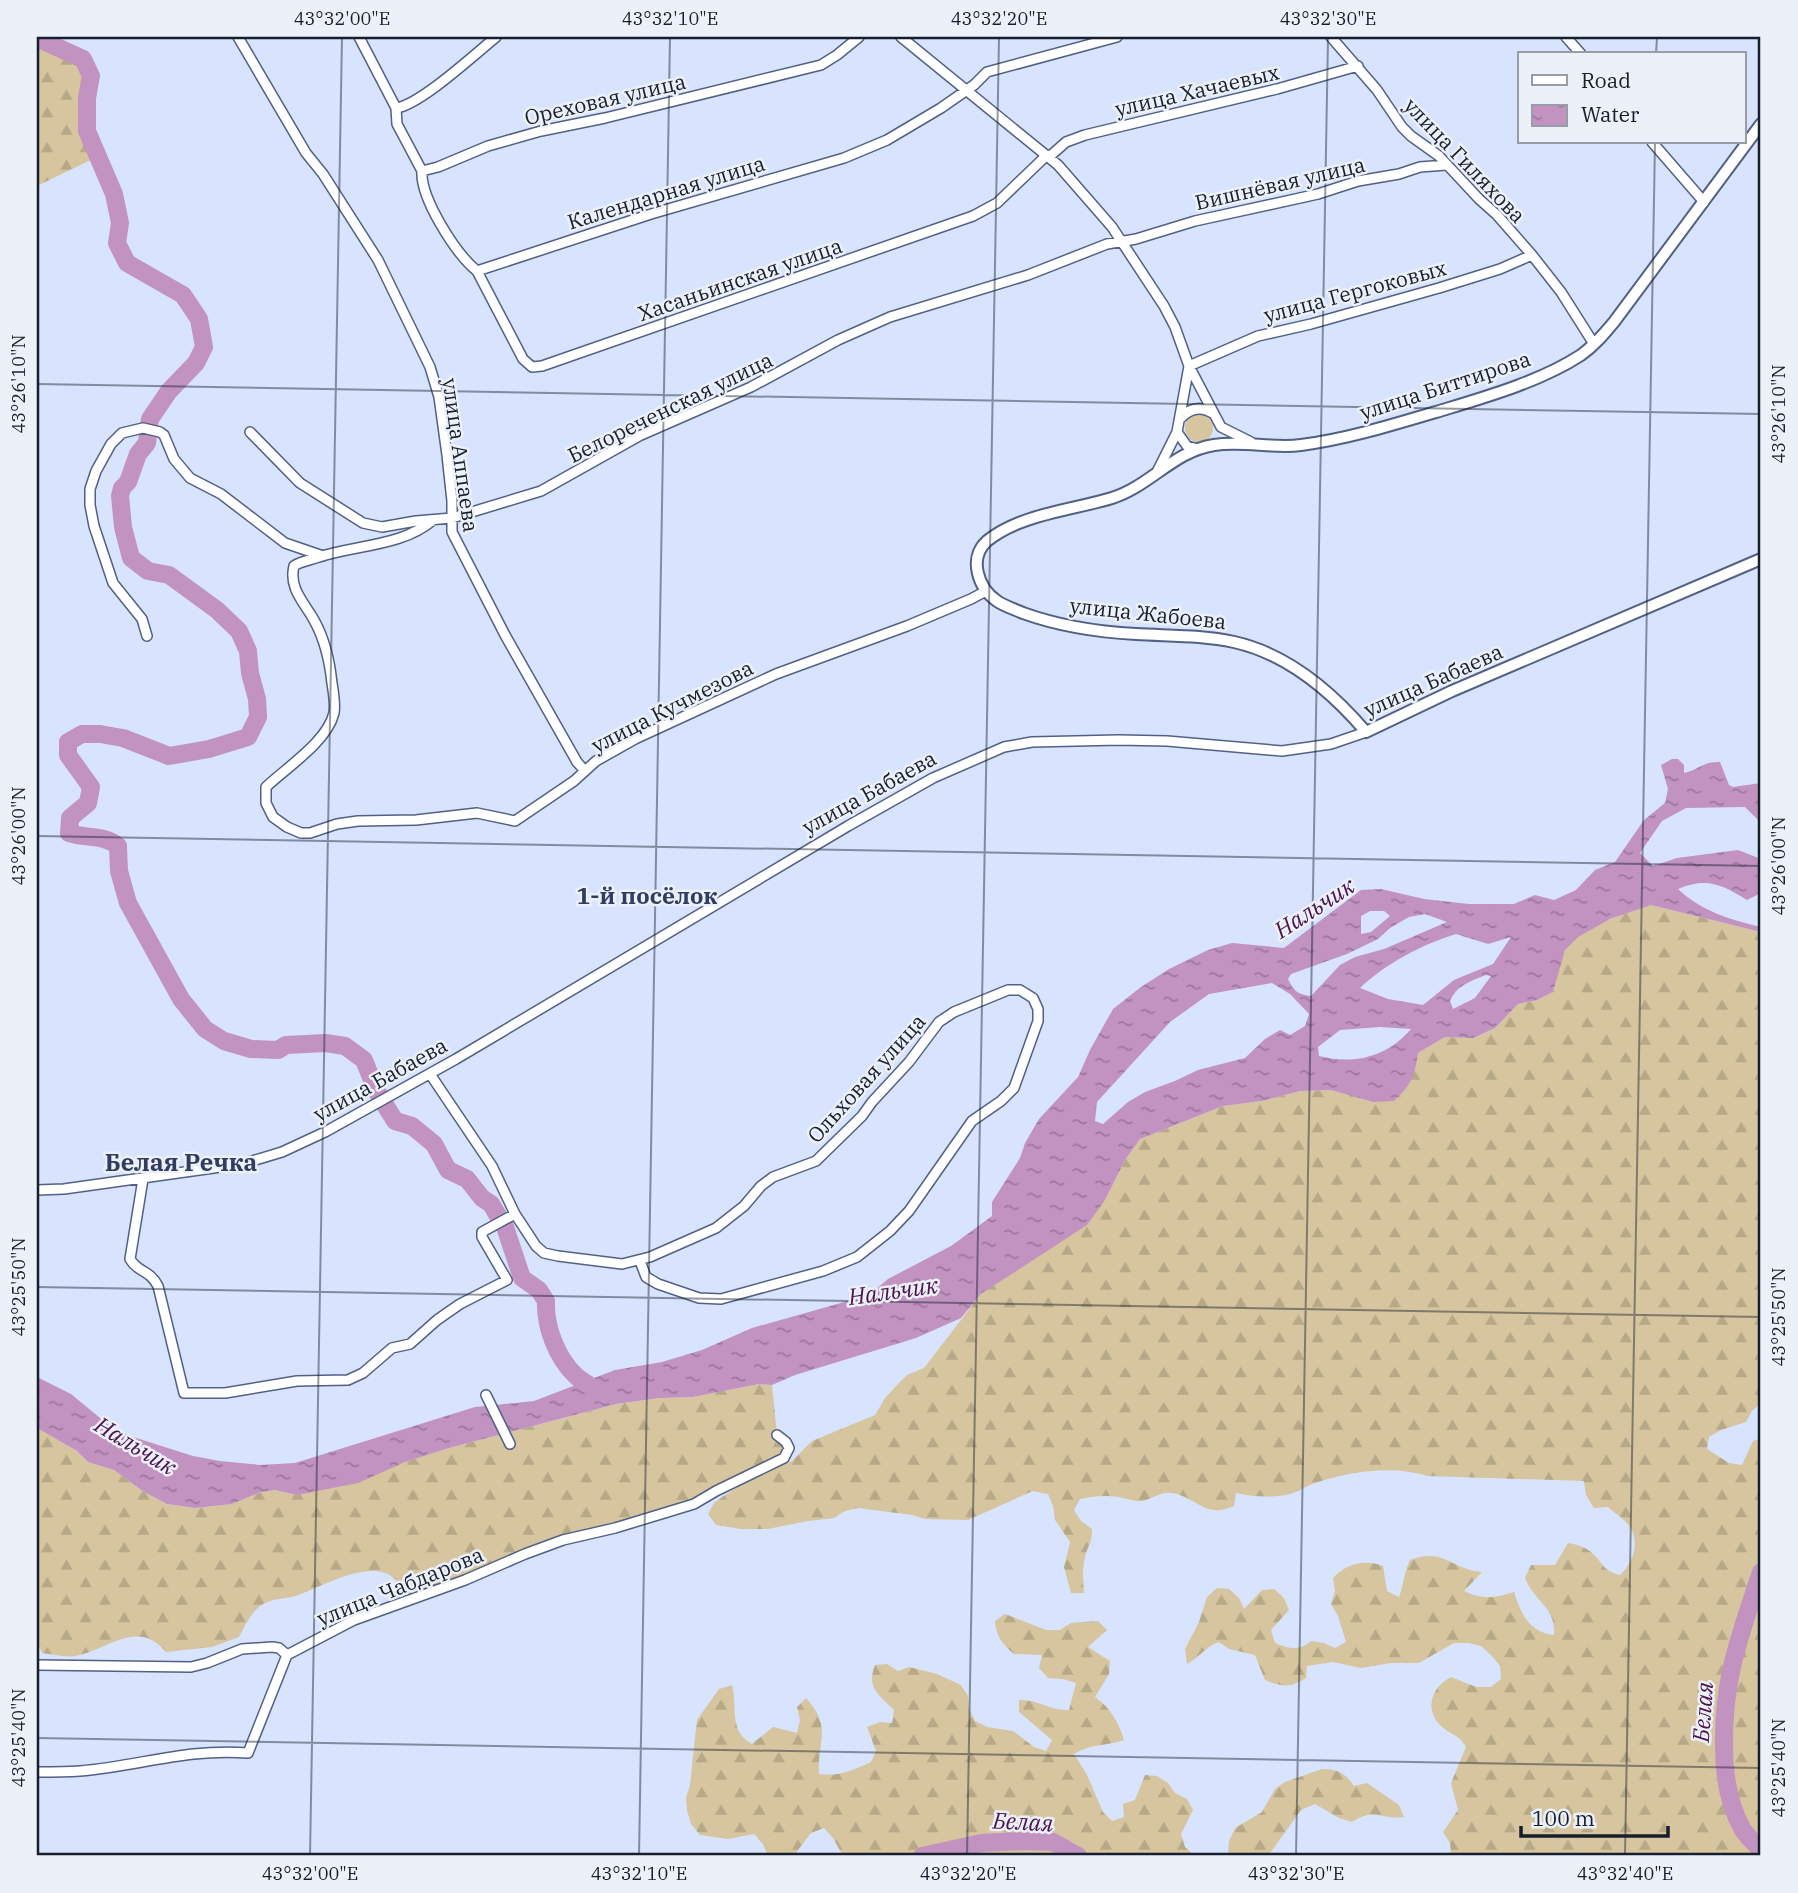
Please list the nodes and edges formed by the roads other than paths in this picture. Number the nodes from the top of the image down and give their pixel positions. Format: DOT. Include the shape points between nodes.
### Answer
graph roads {
  1 [pos="238,37"];
  2 [pos="359,37"];
  3 [pos="496,37"];
  4 [pos="859,37"];
  5 [pos="901,37"];
  6 [pos="1117,37"];
  7 [pos="1331,37"];
  8 [pos="1566,37"];
  9 [pos="1579,52"];
  10 [pos="1358,66"];
  11 [pos="966,90"];
  12 [pos="396,108"];
  13 [pos="1761,124"];
  14 [pos="1654,144"];
  15 [pos="1048,156"];
  16 [pos="1446,165"];
  17 [pos="422,170"];
  18 [pos="1704,202"];
  19 [pos="1122,241"];
  20 [pos="1532,255"];
  21 [pos="477,271"];
  22 [pos="1594,344"];
  23 [pos="1189,366"];
  24 [pos="1216,415"];
  25 [pos="1178,427"];
  26 [pos="1221,427"];
  27 [pos="250,432"];
  28 [pos="1259,446"];
  29 [pos="1208,447"];
  30 [pos="1157,472"];
  31 [pos="452,518"];
  32 [pos="433,520"];
  33 [pos="323,556"];
  34 [pos="1761,559"];
  35 [pos="986,591"];
  36 [pos="147,636"];
  37 [pos="1366,732"];
  38 [pos="584,771"];
  39 [pos="430,1074"];
  40 [pos="143,1179"];
  41 [pos="37,1189"];
  42 [pos="512,1215"];
  43 [pos="640,1261"];
  44 [pos="487,1396"];
  45 [pos="777,1435"];
  46 [pos="509,1443"];
  47 [pos="287,1655"];
  48 [pos="37,1665"];
  49 [pos="37,1772"];
  1 -- 31 [label="street, улица Аппаева" via="306,153 378,260 430,367 442,418"];
  2 -- 12 [label="street"];
  3 -- 12 [label="street" via="424,94"];
  4 -- 17 [label="street, Ореховая улица" via="821,65 541,131"];
  5 -- 11 [label="street"];
  6 -- 11 [label="street, Календарная улица" via="986,72"];
  7 -- 10 [label="street, улица Гиляхова"];
  8 -- 9 [label="street"];
  10 -- 15 [label="street, улица Хачаевых" via="1085,135"];
  10 -- 16 [label="street, улица Гиляхова" via="1402,127"];
  11 -- 15 [label="street"];
  11 -- 21 [label="street, Календарная улица" via="887,140 844,158"];
  12 -- 17 [label="street" via="397,124"];
  13 -- 18 [label="street, улица Биттирова"];
  14 -- 18 [label="street"];
  15 -- 19 [label="street"];
  15 -- 21 [label="street, Хасаньинская улица" via="997,203 973,216 542,366 532,367 523,359"];
  16 -- 19 [label="street, Вишнёвая улица" via="1359,181"];
  16 -- 20 [label="street, улица Гиляхова"];
  17 -- 21 [label="street" via="422,184 450,241"];
  18 -- 22 [label="street, улица Биттирова"];
  19 -- 23 [label="street" via="1164,306"];
  19 -- 31 [label="street, Белореченская улица" via="870,324 772,376 612,450 541,491"];
  20 -- 22 [label="street, улица Гиляхова"];
  20 -- 23 [label="street, улица Гергоковых" via="1439,288 1258,336"];
  22 -- 28 [label="street, улица Биттирова" via="1557,368 1454,406 1350,435 1300,445"];
  23 -- 24 [label="street"];
  23 -- 25 [label="street"];
  24 -- 25 [label="street" via="1197,408 1186,412"];
  24 -- 26 [label="street"];
  25 -- 29 [label="street" via="1187,446"];
  25 -- 30 [label="street"];
  26 -- 28 [label="street"];
  26 -- 29 [label="street"];
  27 -- 32 [label="street, Белореченская улица" via="300,483 363,523 382,527"];
  28 -- 29 [label="street, улица Биттирова"];
  29 -- 30 [label="street, улица Биттирова"];
  30 -- 35 [label="street" via="1126,493 1054,512 986,542 976,561"];
  31 -- 32 [label="street, Белореченская улица"];
  31 -- 38 [label="street, улица Аппаева" via="456,542"];
  32 -- 33 [label="street, улица Кучмезова" via="387,542"];
  33 -- 36 [label="street" via="285,543 221,494 190,478 160,432 143,428 122,433 96,471 90,505 113,583 142,619"];
  33 -- 38 [label="street, улица Кучмезова" via="296,564 292,575 296,593 327,648 334,712 308,751 266,788 273,817 294,831 310,833 348,822 477,813 515,821"];
  34 -- 37 [label="street, улица Бабаева" via="1464,685"];
  35 -- 37 [label="street, улица Жабоева" via="1021,612 1076,627 1209,638 1260,649 1332,695"];
  35 -- 38 [label="street, улица Кучмезова" via="776,674 635,739"];
  37 -- 39 [label="street, улица Бабаева" via="1331,744 1282,751 1119,740 1032,742 996,749 933,778 800,852"];
  39 -- 40 [label="street, улица Бабаева" via="360,1115 259,1160"];
  39 -- 42 [label="street, Ольховая улица" via="492,1166"];
  40 -- 41 [label="street, улица Бабаева"];
  40 -- 42 [label="street" via="130,1259 153,1276 158,1286 184,1393 225,1394 298,1381 348,1380 363,1373 392,1348 410,1344 454,1307 507,1280 482,1232"];
  42 -- 43 [label="street, Ольховая улица" via="544,1253 608,1263"];
  43 -- 43 [label="street, Ольховая улица" via="716,1228 773,1177 816,1161 862,1116 939,1022 1008,990 1020,990 1033,998 1038,1021 1014,1088 972,1121 909,1210 857,1257 721,1299 692,1296 657,1284 646,1277"];
  44 -- 46 [label="street"];
  45 -- 47 [label="street, улица Чабдарова" via="789,1448 782,1460 694,1504 525,1554 354,1620"];
  47 -- 48 [label="street" via="279,1648 254,1647 191,1667"];
  47 -- 49 [label="street" via="248,1753 187,1754 82,1771"];
}
